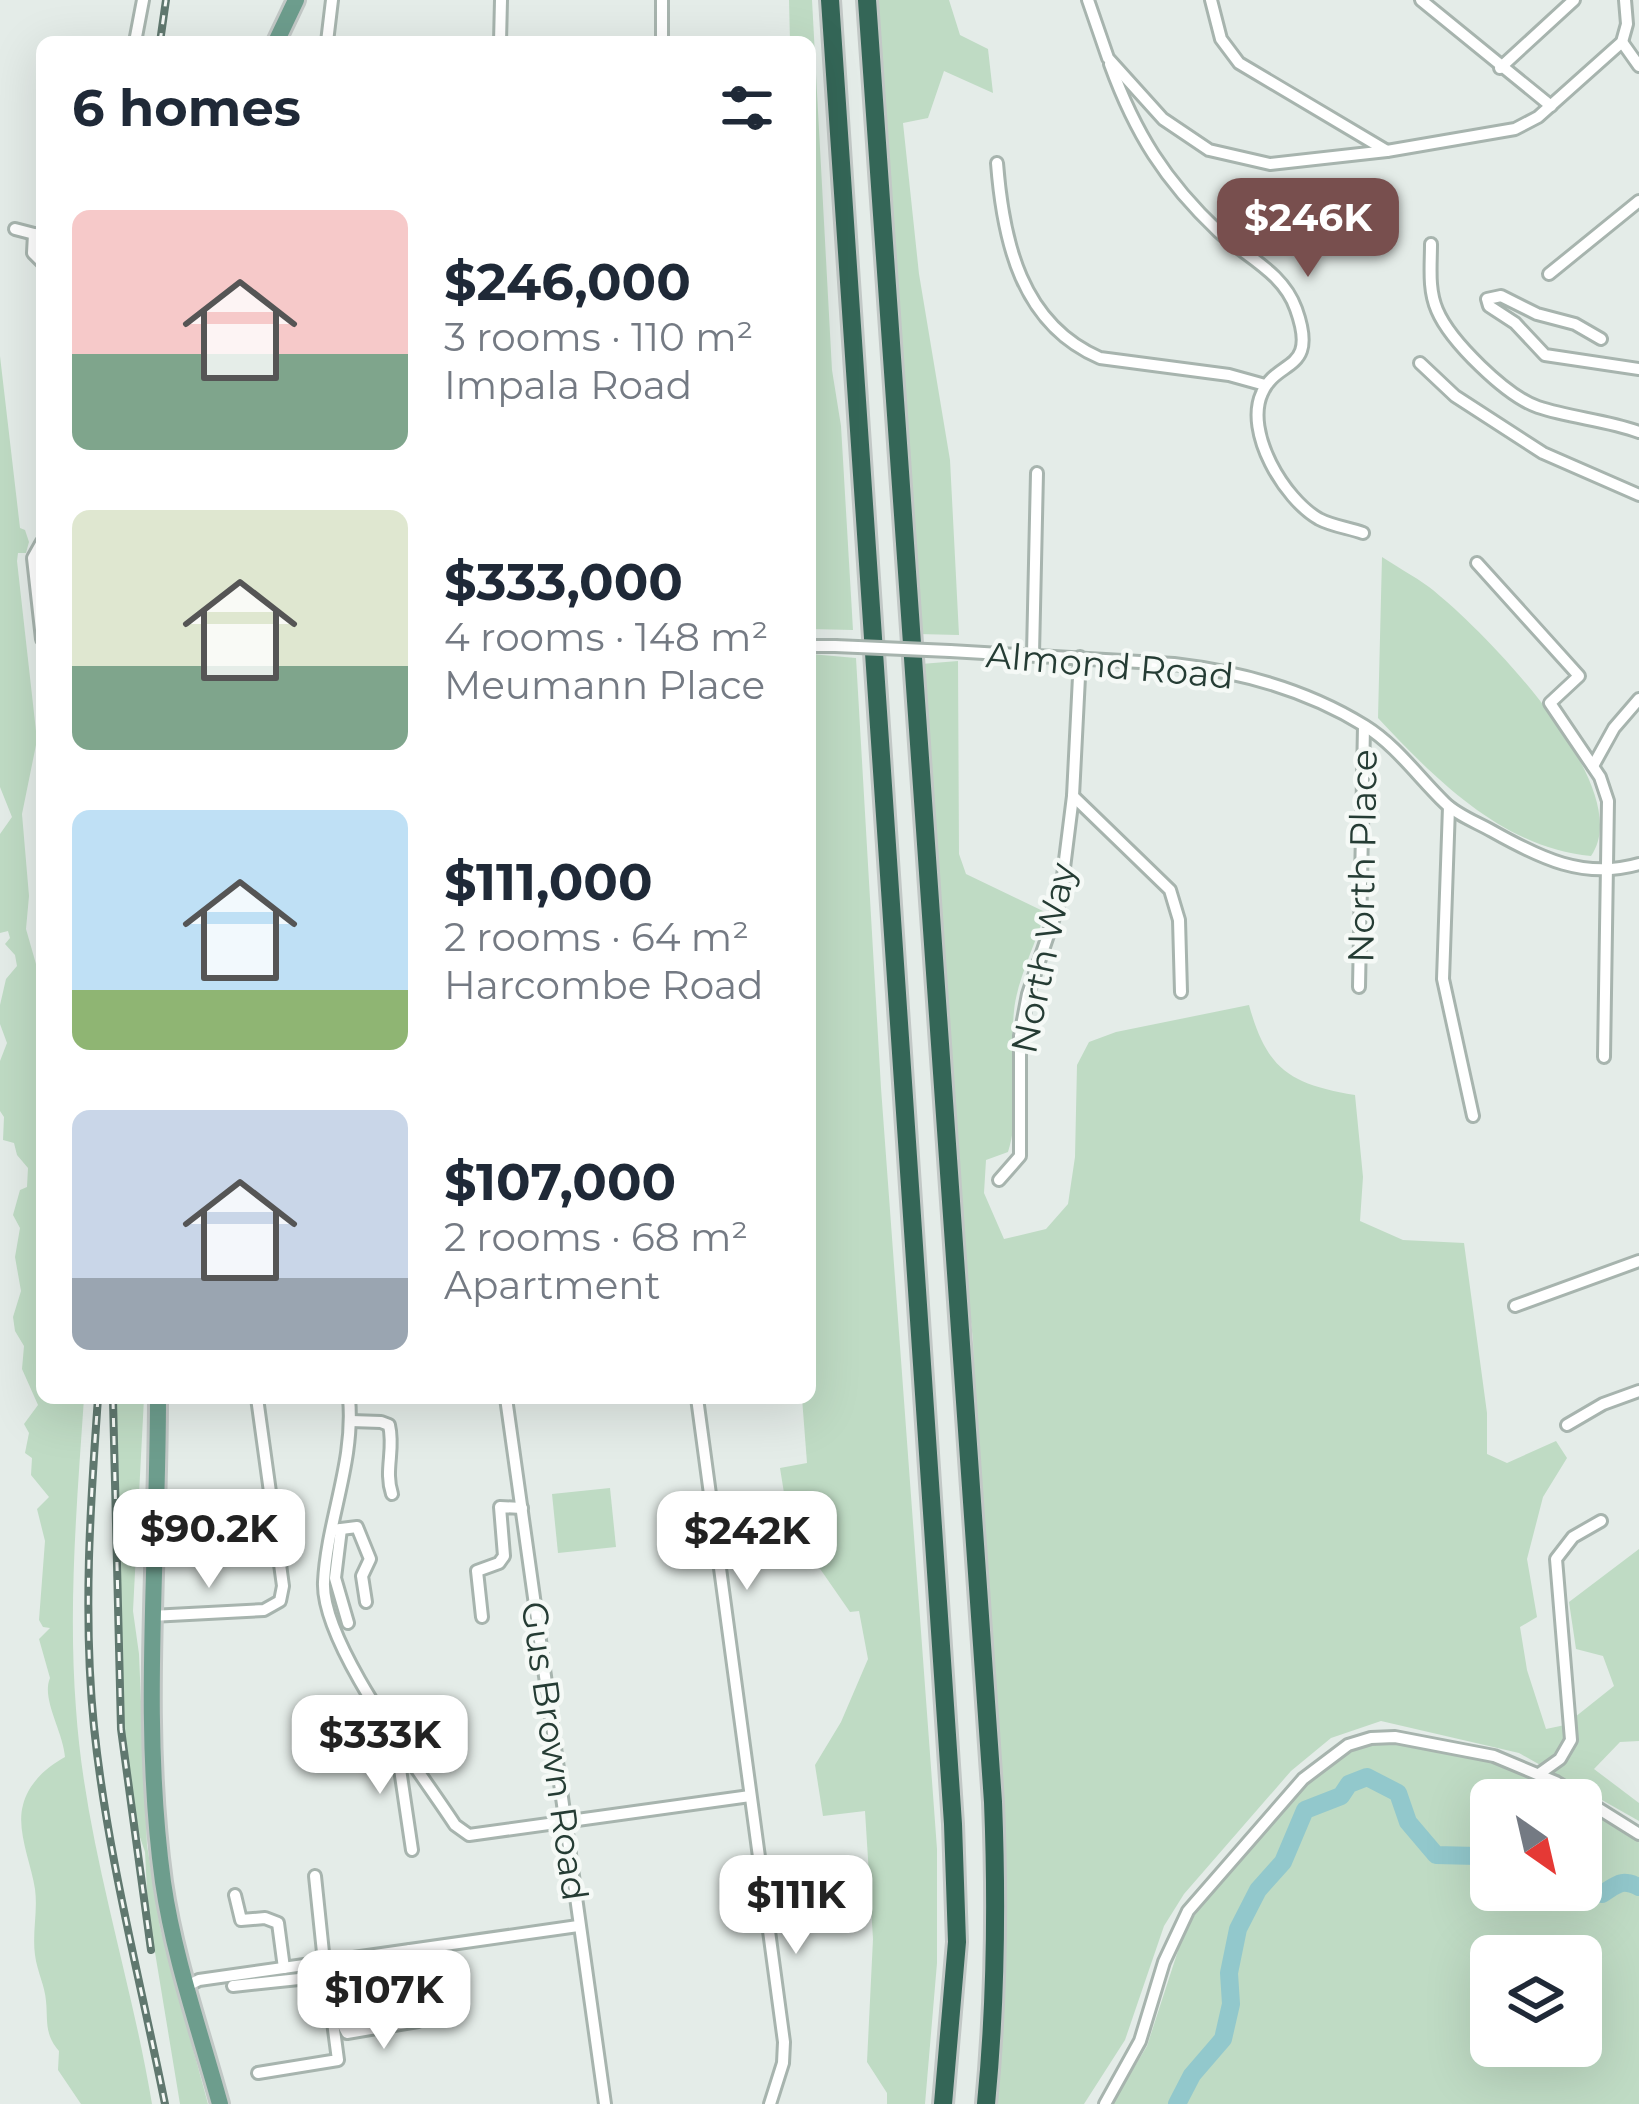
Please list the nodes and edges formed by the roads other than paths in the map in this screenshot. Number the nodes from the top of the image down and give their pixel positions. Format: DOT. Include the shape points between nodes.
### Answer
graph roads {
  1 [pos="143,0"];
  2 [pos="296,0"];
  3 [pos="332,0"];
  4 [pos="501,0"];
  5 [pos="662,0"];
  6 [pos="830,0"];
  7 [pos="867,0"];
  8 [pos="1088,0"];
  9 [pos="1211,0"];
  10 [pos="1421,0"];
  11 [pos="1574,0"];
  12 [pos="1625,0"];
  13 [pos="136,36"];
  14 [pos="279,36"];
  15 [pos="328,36"];
  16 [pos="500,36"];
  17 [pos="662,36"];
  18 [pos="1622,42"];
  19 [pos="1108,58"];
  20 [pos="1639,66"];
  21 [pos="1500,68"];
  22 [pos="1551,106"];
  23 [pos="1387,151"];
  24 [pos="997,163"];
  25 [pos="1639,201"];
  26 [pos="15,229"];
  27 [pos="36,234"];
  28 [pos="1431,244"];
  29 [pos="1549,274"];
  30 [pos="1601,339"];
  31 [pos="1420,363"];
  32 [pos="1639,369"];
  33 [pos="1265,386"];
  34 [pos="1639,432"];
  35 [pos="1037,473"];
  36 [pos="1639,495"];
  37 [pos="1363,532"];
  38 [pos="36,552"];
  39 [pos="1477,563"];
  40 [pos="36,590"];
  41 [pos="816,646"];
  42 [pos="1033,654"];
  43 [pos="1080,657"];
  44 [pos="1639,699"];
  45 [pos="1364,726"];
  46 [pos="1593,766"];
  47 [pos="1073,796"];
  48 [pos="1449,807"];
  49 [pos="1639,864"];
  50 [pos="1610,871"];
  51 [pos="1359,987"];
  52 [pos="1181,992"];
  53 [pos="1604,1057"];
  54 [pos="1473,1116"];
  55 [pos="999,1180"];
  56 [pos="1639,1262"];
  57 [pos="1514,1306"];
  58 [pos="1639,1391"];
  59 [pos="158,1404"];
  60 [pos="258,1404"];
  61 [pos="350,1404"];
  62 [pos="507,1404"];
  63 [pos="698,1404"];
  64 [pos="351,1421"];
  65 [pos="1567,1425"];
  66 [pos="392,1495"];
  67 [pos="522,1508"];
  68 [pos="1601,1521"];
  69 [pos="338,1530"];
  70 [pos="366,1602"];
  71 [pos="151,1616"];
  72 [pos="482,1617"];
  73 [pos="348,1623"];
  74 [pos="401,1743"];
  75 [pos="1538,1774"];
  76 [pos="750,1796"];
  77 [pos="565,1821"];
  78 [pos="1639,1834"];
  79 [pos="412,1850"];
  80 [pos="314,1876"];
  81 [pos="235,1895"];
  82 [pos="578,1927"];
  83 [pos="416,1949"];
  84 [pos="328,1962"];
  85 [pos="292,1971"];
  86 [pos="187,1986"];
  87 [pos="233,1986"];
  88 [pos="416,1991"];
  89 [pos="336,2002"];
  90 [pos="258,2073"];
  91 [pos="220,2104"];
  92 [pos="604,2104"];
  93 [pos="770,2104"];
  94 [pos="943,2104"];
  95 [pos="986,2104"];
  96 [pos="1105,2104"];
  1 -- 13 [label="street"];
  2 -- 14 [label="main road"];
  3 -- 15 [label="street"];
  4 -- 16 [label="street"];
  5 -- 17 [label="street"];
  6 -- 94 [label="highway" via="953,1823 957,1942"];
  7 -- 95 [label="highway" via="993,1802 998,1924"];
  8 -- 19 [label="street"];
  9 -- 23 [label="street" via="1221,39 1239,63"];
  10 -- 21 [label="street"];
  11 -- 21 [label="street"];
  12 -- 18 [label="street"];
  18 -- 20 [label="street"];
  18 -- 22 [label="street"];
  19 -- 23 [label="street" via="1163,118 1209,150 1270,164"];
  19 -- 33 [label="street" via="1163,171 1275,275 1294,304 1300,351"];
  21 -- 22 [label="street"];
  22 -- 23 [label="street" via="1515,129"];
  24 -- 33 [label="street" via="1017,270 1033,303 1067,339 1100,358"];
  25 -- 29 [label="street"];
  26 -- 27 [label="street"];
  28 -- 34 [label="street" via="1436,309 1496,379 1540,408"];
  30 -- 32 [label="street" via="1501,296 1487,299 1545,355"];
  31 -- 36 [label="street" via="1543,453"];
  33 -- 37 [label="street" via="1257,422 1282,481 1318,518"];
  35 -- 42 [label="street"];
  38 -- 40 [label="street"];
  39 -- 46 [label="street" via="1577,672 1579,680 1550,703"];
  41 -- 42 [label="street, Almond Road, bridge"];
  42 -- 43 [label="street, Almond Road"];
  43 -- 45 [label="street, Almond Road" via="1240,675 1309,696"];
  43 -- 47 [label="street, North Way"];
  44 -- 46 [label="street"];
  45 -- 48 [label="street, Almond Road"];
  45 -- 51 [label="street, North Place"];
  46 -- 50 [label="street" via="1608,801"];
  47 -- 52 [label="street" via="1170,890"];
  47 -- 55 [label="street, North Way" via="1060,900 1022,1019 1020,1156"];
  48 -- 50 [label="street, Almond Road" via="1546,859"];
  48 -- 54 [label="street" via="1443,979"];
  49 -- 50 [label="street, Almond Road"];
  50 -- 53 [label="street"];
  56 -- 57 [label="street"];
  58 -- 65 [label="street"];
  59 -- 71 [label="main road"];
  60 -- 71 [label="street" via="280,1601 273,1608"];
  61 -- 64 [label="street"];
  62 -- 67 [label="street, Gus Brown Road"];
  63 -- 76 [label="street"];
  64 -- 66 [label="street" via="389,1425"];
  64 -- 69 [label="street"];
  67 -- 72 [label="street" via="500,1507 504,1556 477,1571"];
  67 -- 77 [label="street, Gus Brown Road"];
  68 -- 75 [label="street" via="1556,1559 1571,1740"];
  69 -- 70 [label="street" via="362,1531 370,1559 362,1576"];
  69 -- 73 [label="street" via="335,1578"];
  69 -- 74 [label="street" via="324,1577 326,1607"];
  71 -- 86 [label="main road" via="163,1876"];
  74 -- 77 [label="street" via="462,1832"];
  74 -- 79 [label="street"];
  75 -- 78 [label="street"];
  75 -- 96 [label="street" via="1494,1756 1395,1737 1348,1745 1326,1760 1188,1911 1140,2041"];
  76 -- 77 [label="street"];
  76 -- 93 [label="street" via="784,2042"];
  77 -- 82 [label="street, Gus Brown Road"];
  80 -- 84 [label="street"];
  81 -- 85 [label="street" via="241,1920 278,1923"];
  82 -- 83 [label="street"];
  82 -- 92 [label="street, Gus Brown Road"];
  83 -- 84 [label="street"];
  83 -- 88 [label="street"];
  84 -- 85 [label="street"];
  84 -- 89 [label="street"];
  85 -- 86 [label="street"];
  85 -- 87 [label="street"];
  85 -- 90 [label="street" via="328,1984 338,2060"];
  86 -- 91 [label="main road"];
  88 -- 89 [label="street"];
  88 -- 89 [label="street" via="418,2021 373,2030 343,2032"];
}
